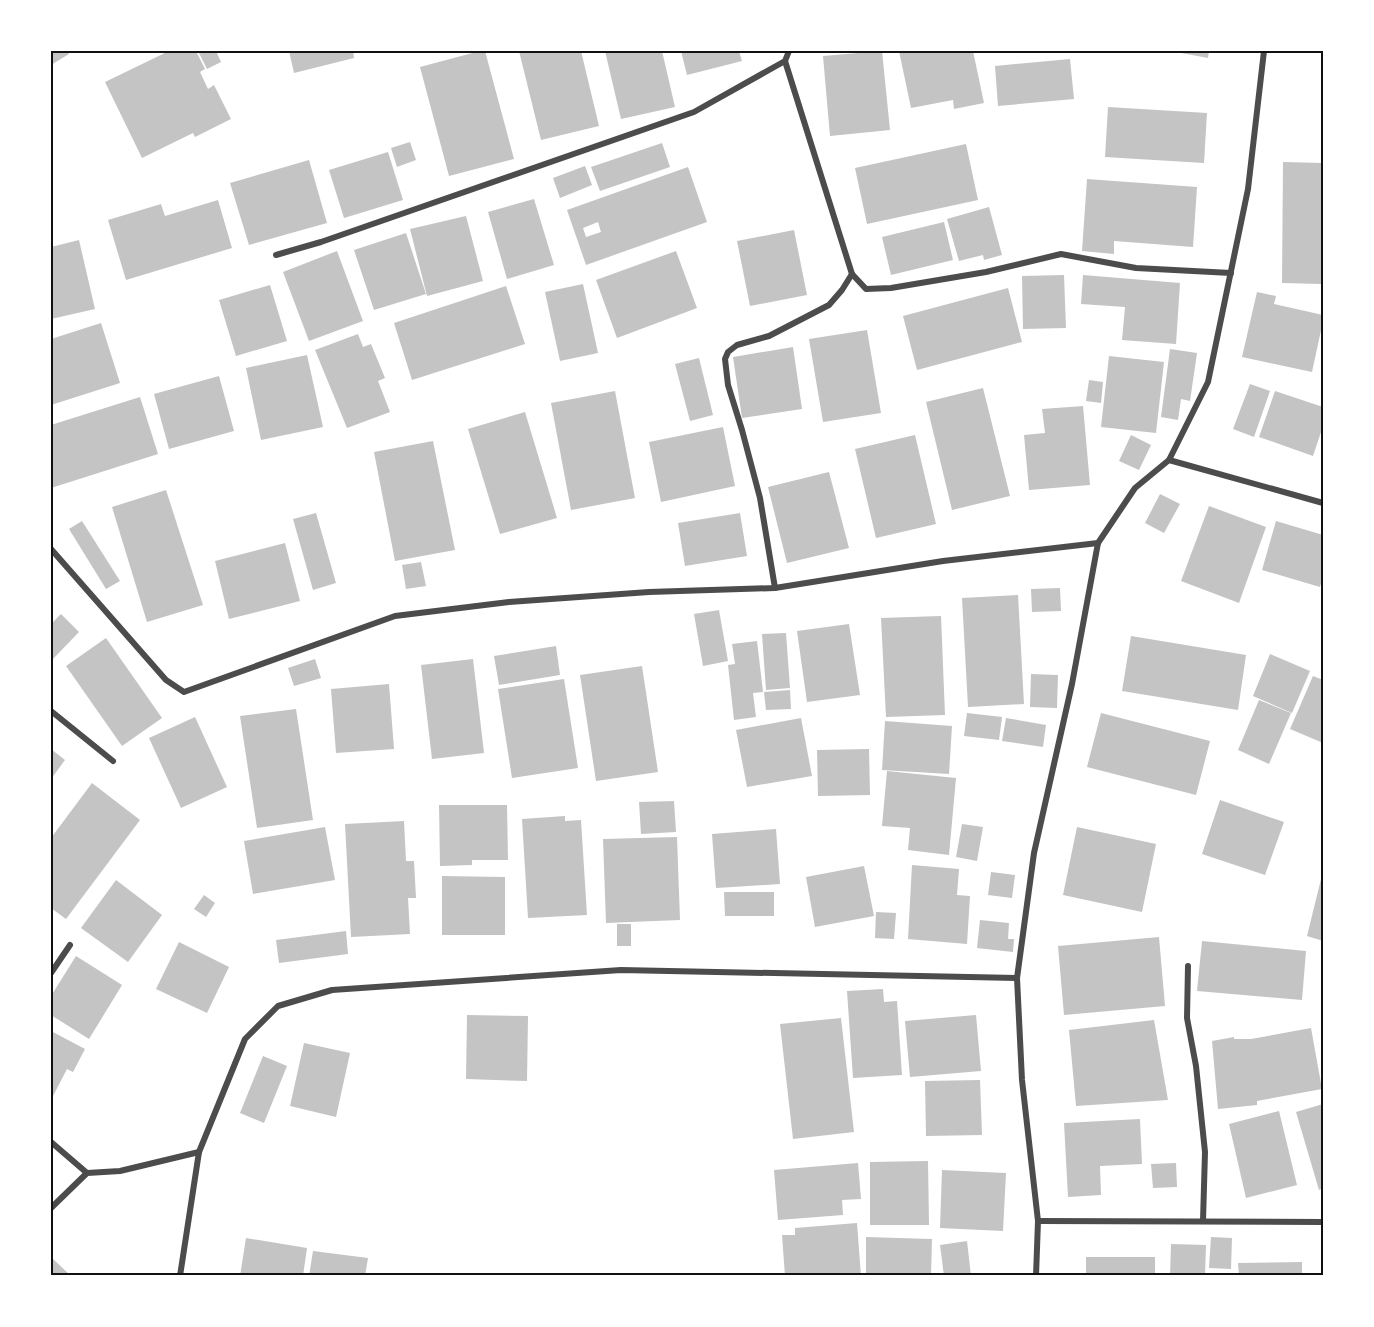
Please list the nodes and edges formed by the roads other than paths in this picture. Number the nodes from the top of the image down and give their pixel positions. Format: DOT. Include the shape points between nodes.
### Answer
graph roads {
  1 [pos="789,51"];
  2 [pos="1264,51"];
  3 [pos="785,61"];
  4 [pos="276,255"];
  5 [pos="1231,273"];
  6 [pos="852,274"];
  7 [pos="1169,460"];
  8 [pos="1323,503"];
  9 [pos="1098,543"];
  10 [pos="51,549"];
  11 [pos="776,588"];
  12 [pos="51,711"];
  13 [pos="112,761"];
  14 [pos="70,945"];
  15 [pos="1188,966"];
  16 [pos="51,973"];
  17 [pos="1017,978"];
  18 [pos="51,1142"];
  19 [pos="200,1152"];
  20 [pos="87,1173"];
  21 [pos="51,1208"];
  22 [pos="1038,1221"];
  23 [pos="1203,1221"];
  24 [pos="1323,1222"];
  25 [pos="180,1276"];
  26 [pos="1036,1276"];
  1 -- 3 [label="street"];
  2 -- 5 [label="street" via="1248,189"];
  3 -- 4 [label="street" via="694,112"];
  3 -- 6 [label="street"];
  5 -- 6 [label="street" via="1136,268 1061,254 891,288 866,289"];
  5 -- 7 [label="street" via="1208,382"];
  6 -- 11 [label="street" via="829,305 769,336 737,345 725,359 728,385 760,498"];
  7 -- 8 [label="street"];
  7 -- 9 [label="street" via="1135,488"];
  9 -- 11 [label="street" via="943,561"];
  9 -- 17 [label="street" via="1034,854"];
  10 -- 11 [label="street" via="166,680 184,692 395,616 509,602"];
  12 -- 13 [label="street"];
  14 -- 16 [label="street"];
  15 -- 23 [label="street" via="1187,1018 1205,1152"];
  17 -- 19 [label="street" via="621,970 332,990 278,1006 244,1039"];
  17 -- 22 [label="street" via="1022,1080"];
  18 -- 20 [label="street"];
  19 -- 20 [label="street" via="120,1171"];
  19 -- 25 [label="street"];
  20 -- 21 [label="street"];
  22 -- 23 [label="street"];
  22 -- 26 [label="street"];
  23 -- 24 [label="street"];
}
